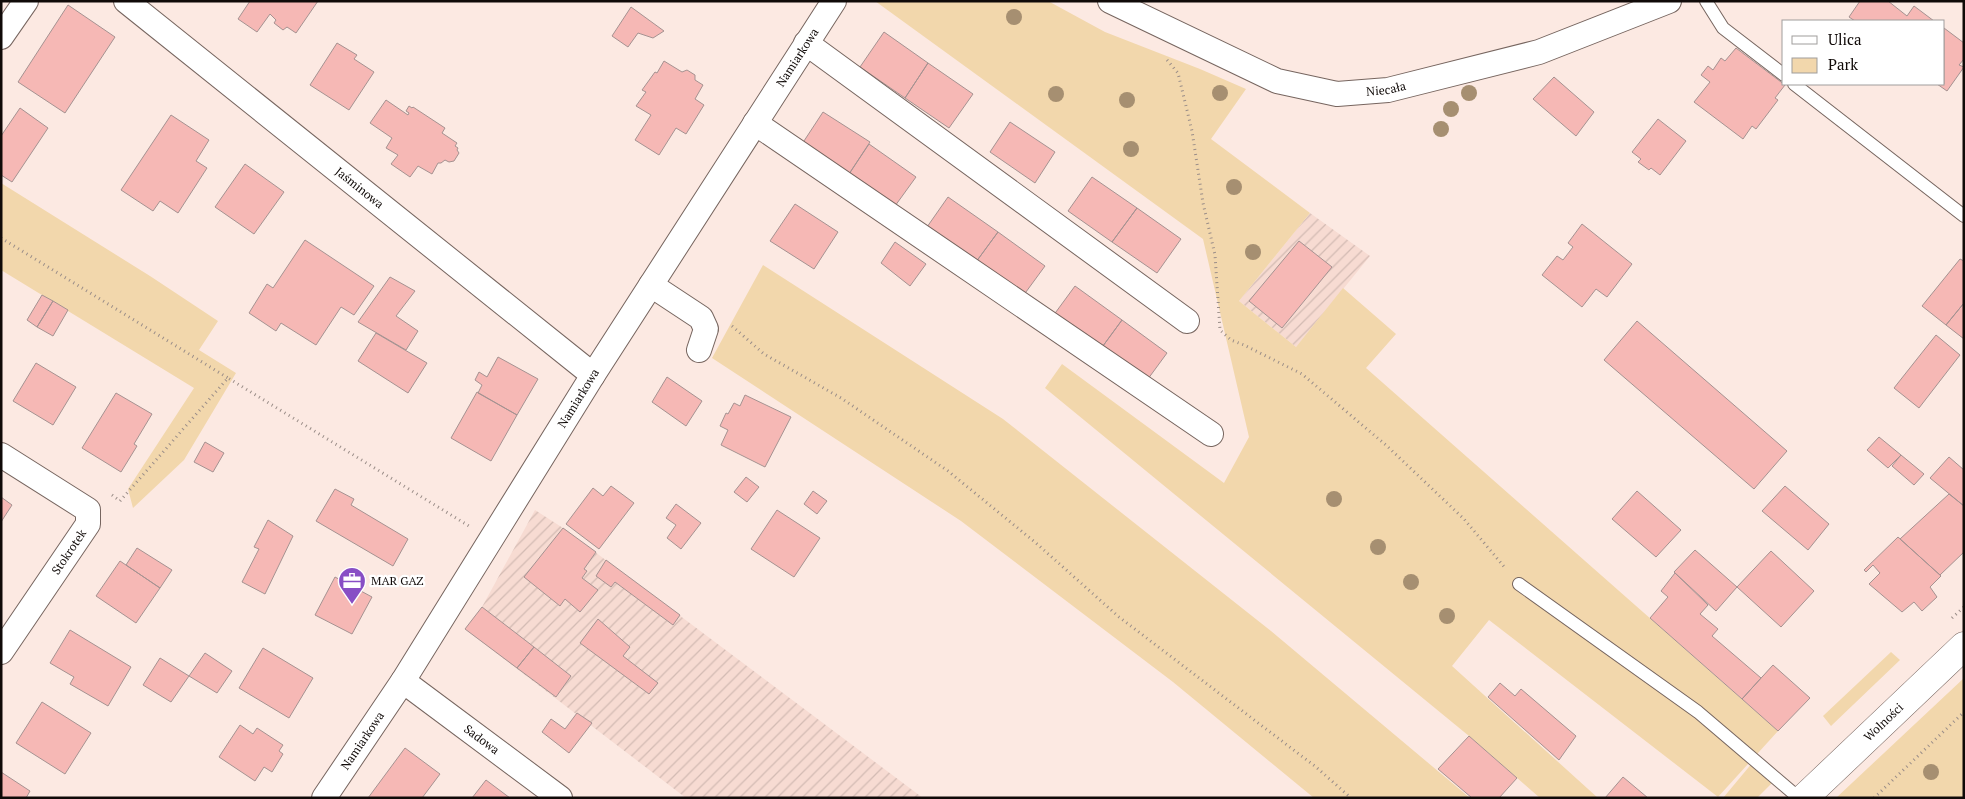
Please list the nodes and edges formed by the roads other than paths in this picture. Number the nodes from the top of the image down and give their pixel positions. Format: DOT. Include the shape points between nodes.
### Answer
graph roads {
  1 [pos="26,1"];
  2 [pos="126,1"];
  3 [pos="834,1"];
  4 [pos="1110,1"];
  5 [pos="1670,1"];
  6 [pos="1706,1"];
  7 [pos="1,37"];
  8 [pos="806,43"];
  9 [pos="1782,74"];
  10 [pos="1795,85"];
  11 [pos="754,122"];
  12 [pos="1964,216"];
  13 [pos="651,286"];
  14 [pos="1186,321"];
  15 [pos="699,350"];
  16 [pos="592,375"];
  17 [pos="1211,434"];
  18 [pos="1,455"];
  19 [pos="1519,584"];
  20 [pos="1964,646"];
  21 [pos="1,652"];
  22 [pos="403,681"];
  23 [pos="324,798"];
  24 [pos="560,798"];
  25 [pos="1799,798"];
  26 [pos="1804,798"];
  1 -- 7 [label="street"];
  2 -- 16 [label="street, Jaśminowa"];
  3 -- 8 [label="street, Namiarkowa"];
  4 -- 5 [label="street, Niecała" via="1276,81 1337,94 1388,90 1539,52"];
  6 -- 9 [label="lane" via="1723,28"];
  8 -- 11 [label="street, Namiarkowa"];
  8 -- 14 [label="street"];
  10 -- 12 [label="lane"];
  11 -- 13 [label="street, Namiarkowa"];
  11 -- 17 [label="street"];
  13 -- 15 [label="street" via="701,318 706,329"];
  13 -- 16 [label="street, Namiarkowa"];
  16 -- 22 [label="street, Namiarkowa"];
  18 -- 21 [label="street, Stokrotek" via="88,510 88,524"];
  19 -- 25 [label="lane" via="1698,712"];
  20 -- 26 [label="street, Wolności"];
  22 -- 23 [label="street, Namiarkowa"];
  22 -- 24 [label="street, Sadowa"];
}
